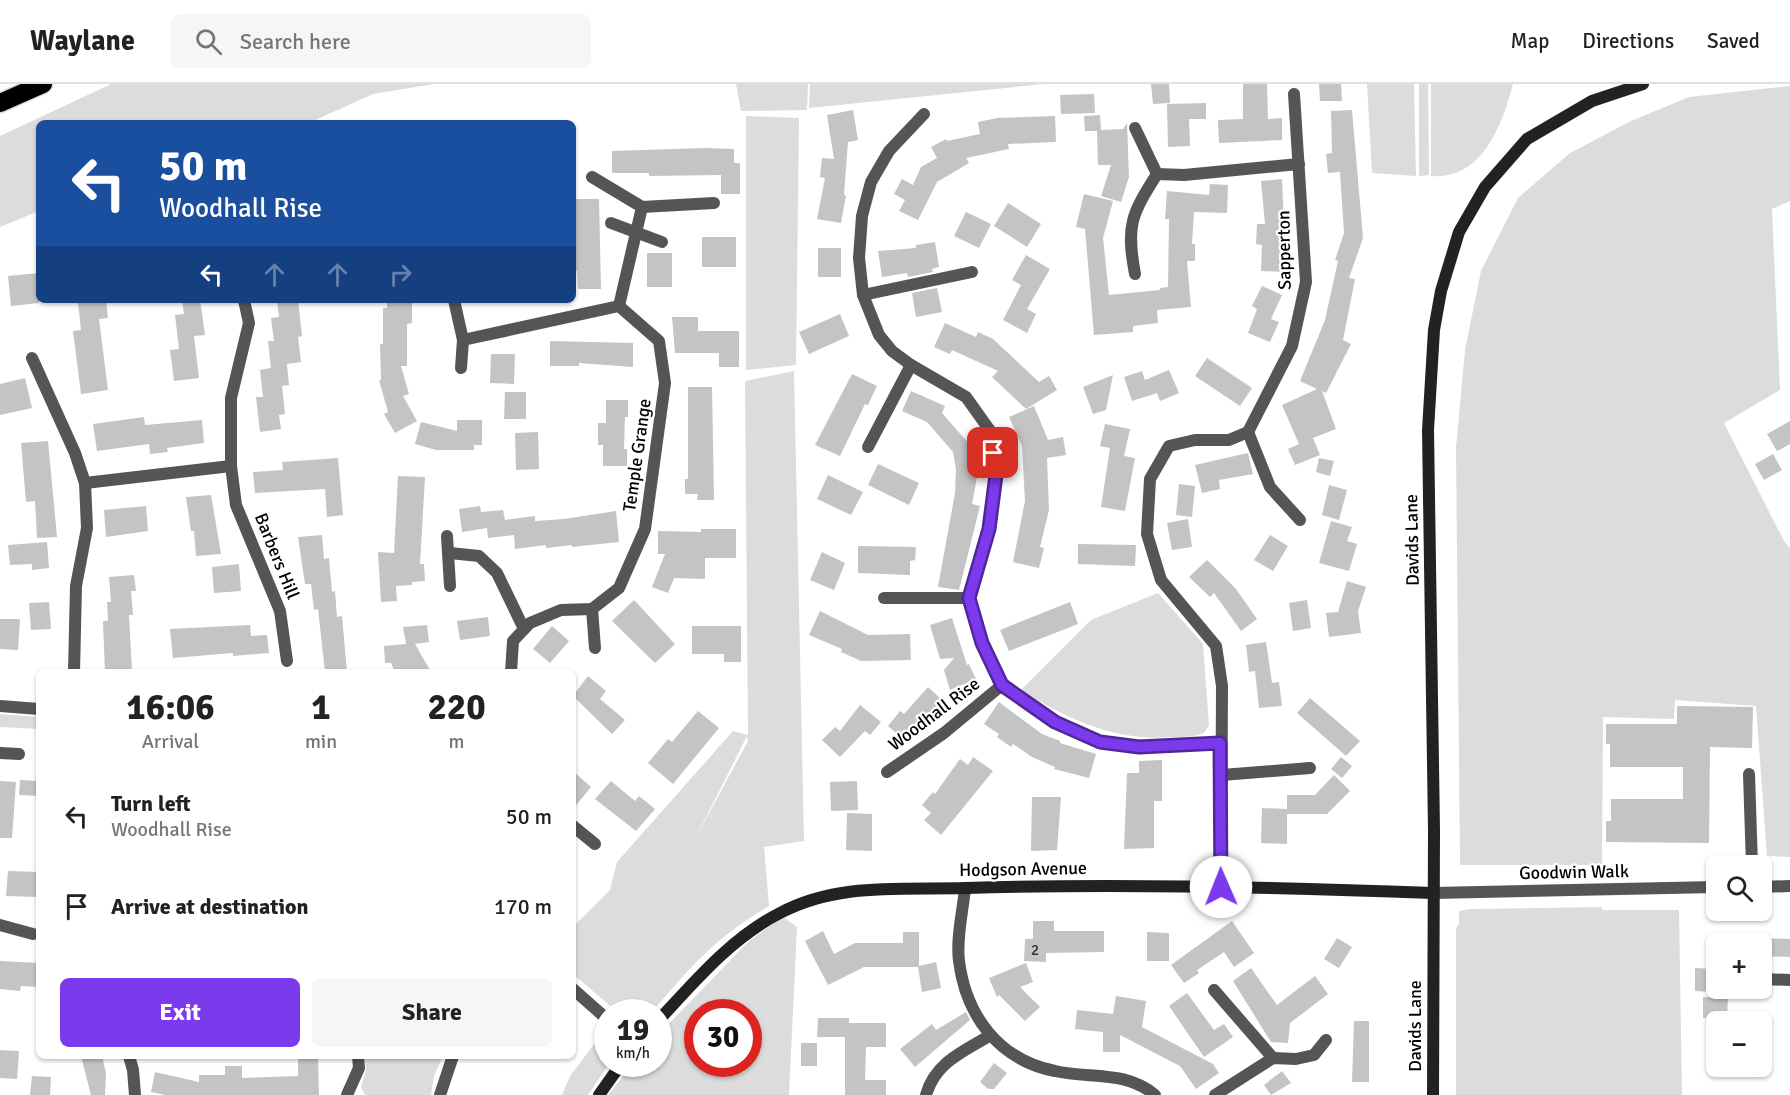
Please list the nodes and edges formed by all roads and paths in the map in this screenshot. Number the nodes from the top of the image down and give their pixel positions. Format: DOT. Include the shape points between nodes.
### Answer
graph roads {
  1 [pos="43,84"];
  2 [pos="1643,84"];
  3 [pos="1294,94"];
  4 [pos="0,103"];
  5 [pos="924,114"];
  6 [pos="1135,128"];
  7 [pos="1299,164"];
  8 [pos="1157,174"];
  9 [pos="592,177"];
  10 [pos="714,202"];
  11 [pos="642,207"];
  12 [pos="612,223"];
  13 [pos="638,233"];
  14 [pos="662,242"];
  15 [pos="972,272"];
  16 [pos="1135,274"];
  17 [pos="863,295"];
  18 [pos="245,303"];
  19 [pos="455,303"];
  20 [pos="619,306"];
  21 [pos="463,340"];
  22 [pos="32,358"];
  23 [pos="911,364"];
  24 [pos="461,368"];
  25 [pos="1248,432"];
  26 [pos="868,447"];
  27 [pos="231,466"];
  28 [pos="85,483"];
  29 [pos="1300,520"];
  30 [pos="447,536"];
  31 [pos="450,553"];
  32 [pos="450,586"];
  33 [pos="884,598"];
  34 [pos="969,598"];
  35 [pos="592,609"];
  36 [pos="524,629"];
  37 [pos="595,648"];
  38 [pos="287,661"];
  39 [pos="74,669"];
  40 [pos="511,669"];
  41 [pos="1002,685"];
  42 [pos="0,706"];
  43 [pos="36,709"];
  44 [pos="1220,743"];
  45 [pos="0,753"];
  46 [pos="19,754"];
  47 [pos="1310,768"];
  48 [pos="887,772"];
  49 [pos="1749,774"];
  50 [pos="1222,775"];
  51 [pos="576,828"];
  52 [pos="595,844"];
  53 [pos="1752,855"];
  54 [pos="1790,886"];
  55 [pos="1221,887"];
  56 [pos="1706,887"];
  57 [pos="1772,887"];
  58 [pos="965,888"];
  59 [pos="1433,893"];
  60 [pos="0,925"];
  61 [pos="33,934"];
  62 [pos="1772,979"];
  63 [pos="1790,980"];
  64 [pos="1215,990"];
  65 [pos="576,992"];
  66 [pos="672,1006"];
  67 [pos="594,1008"];
  68 [pos="989,1036"];
  69 [pos="1326,1040"];
  70 [pos="1273,1058"];
  71 [pos="130,1059"];
  72 [pos="358,1059"];
  73 [pos="452,1059"];
  74 [pos="612,1077"];
  75 [pos="135,1095"];
  76 [pos="347,1095"];
  77 [pos="440,1095"];
  78 [pos="599,1095"];
  79 [pos="926,1095"];
  80 [pos="1155,1095"];
  81 [pos="1215,1095"];
  82 [pos="1433,1095"];
  1 -- 4 [label="highway"];
  2 -- 59 [label="street, Davids Lane" via="1592,101 1527,140 1485,187 1464,223 1441,291 1434,330 1428,430"];
  3 -- 7 [label="street, Sapperton"];
  5 -- 17 [label="street" via="889,151 871,182 862,216 858,258"];
  6 -- 8 [label="street"];
  7 -- 8 [label="street"];
  7 -- 25 [label="street, Sapperton" via="1306,282 1292,346"];
  8 -- 16 [label="street" via="1134,210 1129,241"];
  9 -- 11 [label="street"];
  10 -- 11 [label="street"];
  11 -- 13 [label="street"];
  12 -- 13 [label="street"];
  13 -- 14 [label="street"];
  13 -- 20 [label="street"];
  15 -- 17 [label="street"];
  17 -- 23 [label="street" via="879,335 892,351"];
  18 -- 27 [label="street, Barbers Hill" via="249,323 231,398"];
  19 -- 21 [label="street"];
  20 -- 21 [label="street"];
  20 -- 35 [label="street, Temple Grange" via="659,341 665,383 645,530 619,588"];
  21 -- 24 [label="street"];
  22 -- 28 [label="street"];
  23 -- 26 [label="street"];
  23 -- 34 [label="street" via="966,397 991,432 996,475 989,529"];
  25 -- 29 [label="street" via="1270,487"];
  25 -- 44 [label="street" via="1229,440 1195,440 1170,446 1150,479 1147,534 1161,580 1216,646 1222,686"];
  27 -- 28 [label="street"];
  27 -- 38 [label="street, Barbers Hill" via="236,505 280,611"];
  28 -- 39 [label="street" via="87,528 76,586"];
  30 -- 31 [label="street"];
  31 -- 32 [label="street"];
  31 -- 36 [label="street" via="479,556 497,573"];
  33 -- 34 [label="street"];
  34 -- 41 [label="street, Woodhall Rise" via="982,643"];
  35 -- 36 [label="street" via="561,610"];
  35 -- 37 [label="street"];
  36 -- 40 [label="street" via="513,641"];
  41 -- 44 [label="street, Woodhall Rise" via="1055,722 1100,742 1139,747"];
  41 -- 48 [label="street, Woodhall Rise" via="944,733"];
  42 -- 43 [label="street"];
  44 -- 50 [label="street"];
  45 -- 46 [label="street"];
  47 -- 50 [label="street"];
  49 -- 53 [label="street"];
  50 -- 55 [label="street"];
  51 -- 52 [label="street"];
  54 -- 57 [label="street"];
  55 -- 58 [label="street, Hodgson Avenue" via="1045,884"];
  55 -- 59 [label="street, Hodgson Avenue"];
  56 -- 59 [label="street, Goodwin Walk"];
  58 -- 66 [label="street, Hodgson Avenue" via="873,888 820,897 780,912 741,937"];
  58 -- 68 [label="street" via="959,959 964,987"];
  59 -- 82 [label="street, Davids Lane"];
  60 -- 61 [label="street"];
  62 -- 63 [label="street"];
  64 -- 70 [label="street"];
  65 -- 67 [label="street"];
  68 -- 79 [label="street" via="941,1066"];
  68 -- 80 [label="street" via="1030,1063 1054,1071 1109,1075 1142,1084"];
  69 -- 70 [label="street" via="1314,1055"];
  70 -- 81 [label="street"];
  71 -- 75 [label="street"];
  72 -- 76 [label="street"];
  73 -- 77 [label="street"];
  74 -- 78 [label="street"];
}
